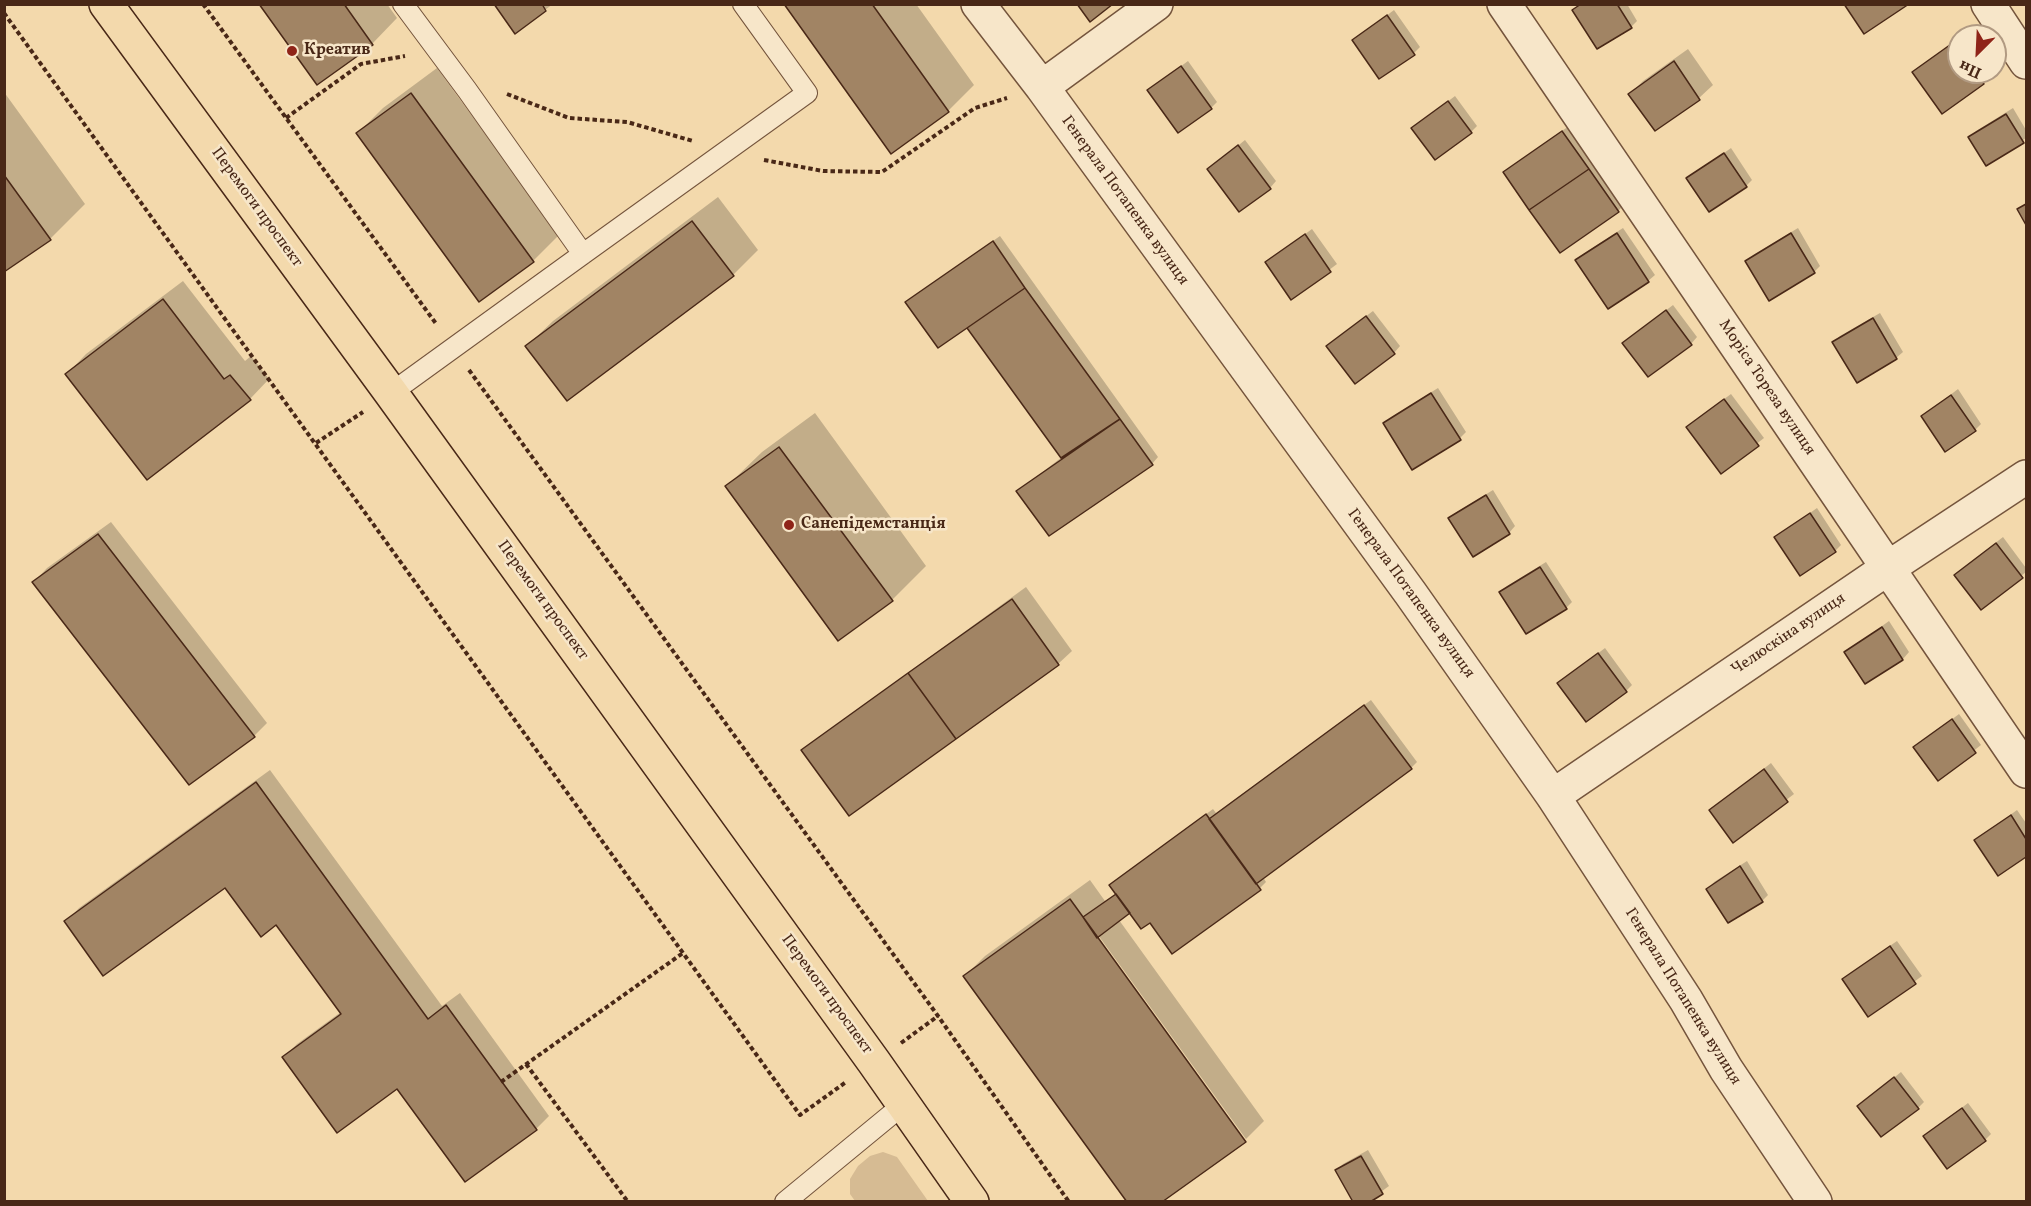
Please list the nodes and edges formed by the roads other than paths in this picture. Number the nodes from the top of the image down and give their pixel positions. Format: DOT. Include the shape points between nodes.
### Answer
graph roads {
  1 [pos="106,4"];
  2 [pos="403,4"];
  3 [pos="743,4"];
  4 [pos="978,4"];
  5 [pos="1156,4"];
  6 [pos="1504,4"];
  7 [pos="1988,4"];
  8 [pos="2026,62"];
  9 [pos="1042,87"];
  10 [pos="583,254"];
  11 [pos="391,393"];
  12 [pos="2026,477"];
  13 [pos="1888,568"];
  14 [pos="2026,771"];
  15 [pos="1553,796"];
  16 [pos="904,1104"];
  17 [pos="788,1200"];
  18 [pos="972,1202"];
  19 [pos="1815,1202"];
  1 -- 11 [label="main road, Перемоги проспект"];
  2 -- 10 [label="lane"];
  3 -- 10 [label="lane" via="807,93"];
  4 -- 9 [label="street, Генерала Потапенка вулиця"];
  5 -- 9 [label="street"];
  6 -- 13 [label="street, Моріса Тореза вулиця"];
  7 -- 8 [label="street"];
  9 -- 15 [label="street, Генерала Потапенка вулиця"];
  10 -- 11 [label="lane"];
  11 -- 16 [label="main road, Перемоги проспект"];
  12 -- 13 [label="street, Челюскіна вулиця"];
  13 -- 14 [label="street, Моріса Тореза вулиця"];
  13 -- 15 [label="street, Челюскіна вулиця"];
  15 -- 19 [label="street, Генерала Потапенка вулиця"];
  16 -- 17 [label="lane"];
  16 -- 18 [label="main road, Перемоги проспект"];
}
